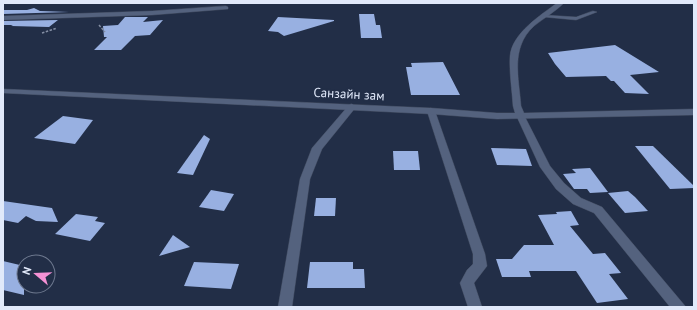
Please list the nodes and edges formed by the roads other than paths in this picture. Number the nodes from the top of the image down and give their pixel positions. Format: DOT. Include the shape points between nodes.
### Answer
graph roads {
  1 [pos="561,3"];
  2 [pos="226,8"];
  3 [pos="596,12"];
  4 [pos="544,16"];
  5 [pos="3,18"];
  6 [pos="3,91"];
  7 [pos="352,107"];
  8 [pos="431,111"];
  9 [pos="694,112"];
  10 [pos="520,115"];
  11 [pos="285,307"];
  12 [pos="474,307"];
  13 [pos="679,307"];
  1 -- 4 [label="main road"];
  2 -- 5 [label="main road"];
  3 -- 4 [label="lane" via="576,19"];
  4 -- 10 [label="main road" via="521,38 514,54 517,106"];
  6 -- 7 [label="main road, Санзайн зам"];
  7 -- 8 [label="main road, Санзайн зам"];
  7 -- 11 [label="main road" via="317,148 305,178"];
  8 -- 10 [label="main road, Санзайн зам" via="497,116"];
  8 -- 12 [label="main road" via="479,254 480,266 467,283"];
  9 -- 10 [label="main road, Санзайн зам"];
  10 -- 13 [label="main road" via="545,167 560,186 577,201 598,210"];
}
